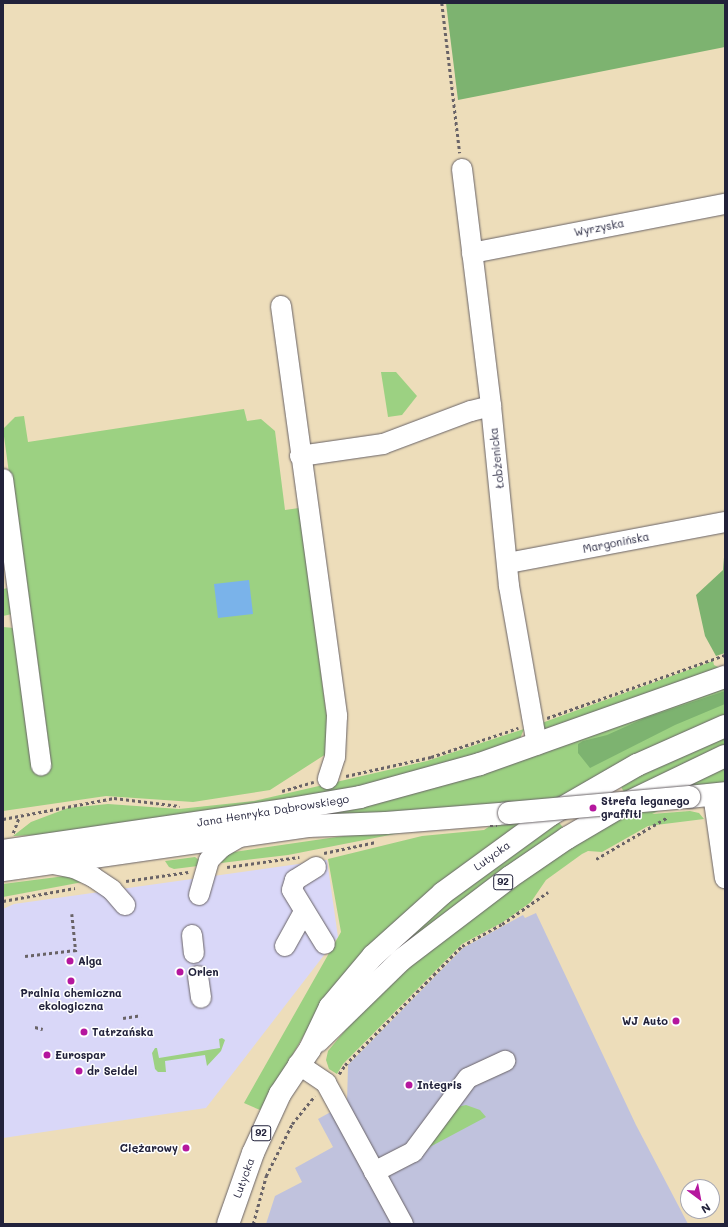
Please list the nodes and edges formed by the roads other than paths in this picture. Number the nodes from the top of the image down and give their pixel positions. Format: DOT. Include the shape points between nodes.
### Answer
graph roads {
  1 [pos="462,169"];
  2 [pos="725,204"];
  3 [pos="472,253"];
  4 [pos="281,306"];
  5 [pos="491,406"];
  6 [pos="300,456"];
  7 [pos="3,479"];
  8 [pos="725,522"];
  9 [pos="508,563"];
  10 [pos="725,677"];
  11 [pos="725,726"];
  12 [pos="537,745"];
  13 [pos="725,756"];
  14 [pos="41,765"];
  15 [pos="328,779"];
  16 [pos="719,794"];
  17 [pos="241,836"];
  18 [pos="8,842"];
  19 [pos="311,859"];
  20 [pos="47,864"];
  21 [pos="3,870"];
  22 [pos="725,878"];
  23 [pos="199,895"];
  24 [pos="125,905"];
  25 [pos="304,912"];
  26 [pos="325,944"];
  27 [pos="285,946"];
  28 [pos="198,976"];
  29 [pos="201,998"];
  30 [pos="304,1056"];
  31 [pos="505,1061"];
  32 [pos="374,1172"];
  33 [pos="228,1224"];
  34 [pos="403,1224"];
  1 -- 3 [label="street, Łobżenicka"];
  2 -- 3 [label="street, Wyrzyska"];
  3 -- 5 [label="street, Łobżenicka"];
  4 -- 6 [label="street"];
  5 -- 6 [label="street" via="383,444"];
  5 -- 9 [label="street, Łobżenicka"];
  6 -- 15 [label="street" via="337,716 335,758"];
  7 -- 14 [label="street"];
  8 -- 9 [label="street, Margonińska"];
  9 -- 12 [label="street, Łobżenicka"];
  10 -- 12 [label="main road, Jana Henryka Dąbrowskiego"];
  11 -- 30 [label="main road, Lutycka / 92" via="642,762 564,806 443,893 396,933 356,975 330,1007"];
  12 -- 18 [label="main road, Jana Henryka Dąbrowskiego" via="444,775 341,801"];
  13 -- 30 [label="main road, Lutycka / 92" via="653,789 595,821 494,888 401,960"];
  16 -- 17 [label="main road, Jana Henryka Dąbrowskiego, bridge" via="386,823 315,826"];
  16 -- 22 [label="street"];
  17 -- 20 [label="main road, Jana Henryka Dąbrowskiego"];
  17 -- 23 [label="street" via="218,851 204,870"];
  19 -- 25 [label="street" via="292,886"];
  20 -- 21 [label="main road, Jana Henryka Dąbrowskiego"];
  20 -- 24 [label="street" via="80,870 112,890"];
  25 -- 26 [label="street"];
  25 -- 27 [label="street"];
  28 -- 29 [label="street"];
  30 -- 32 [label="street" via="326,1084"];
  30 -- 33 [label="main road, Lutycka / 92" via="263,1130"];
  31 -- 32 [label="street" via="468,1078 413,1152"];
  32 -- 34 [label="street"];
}
